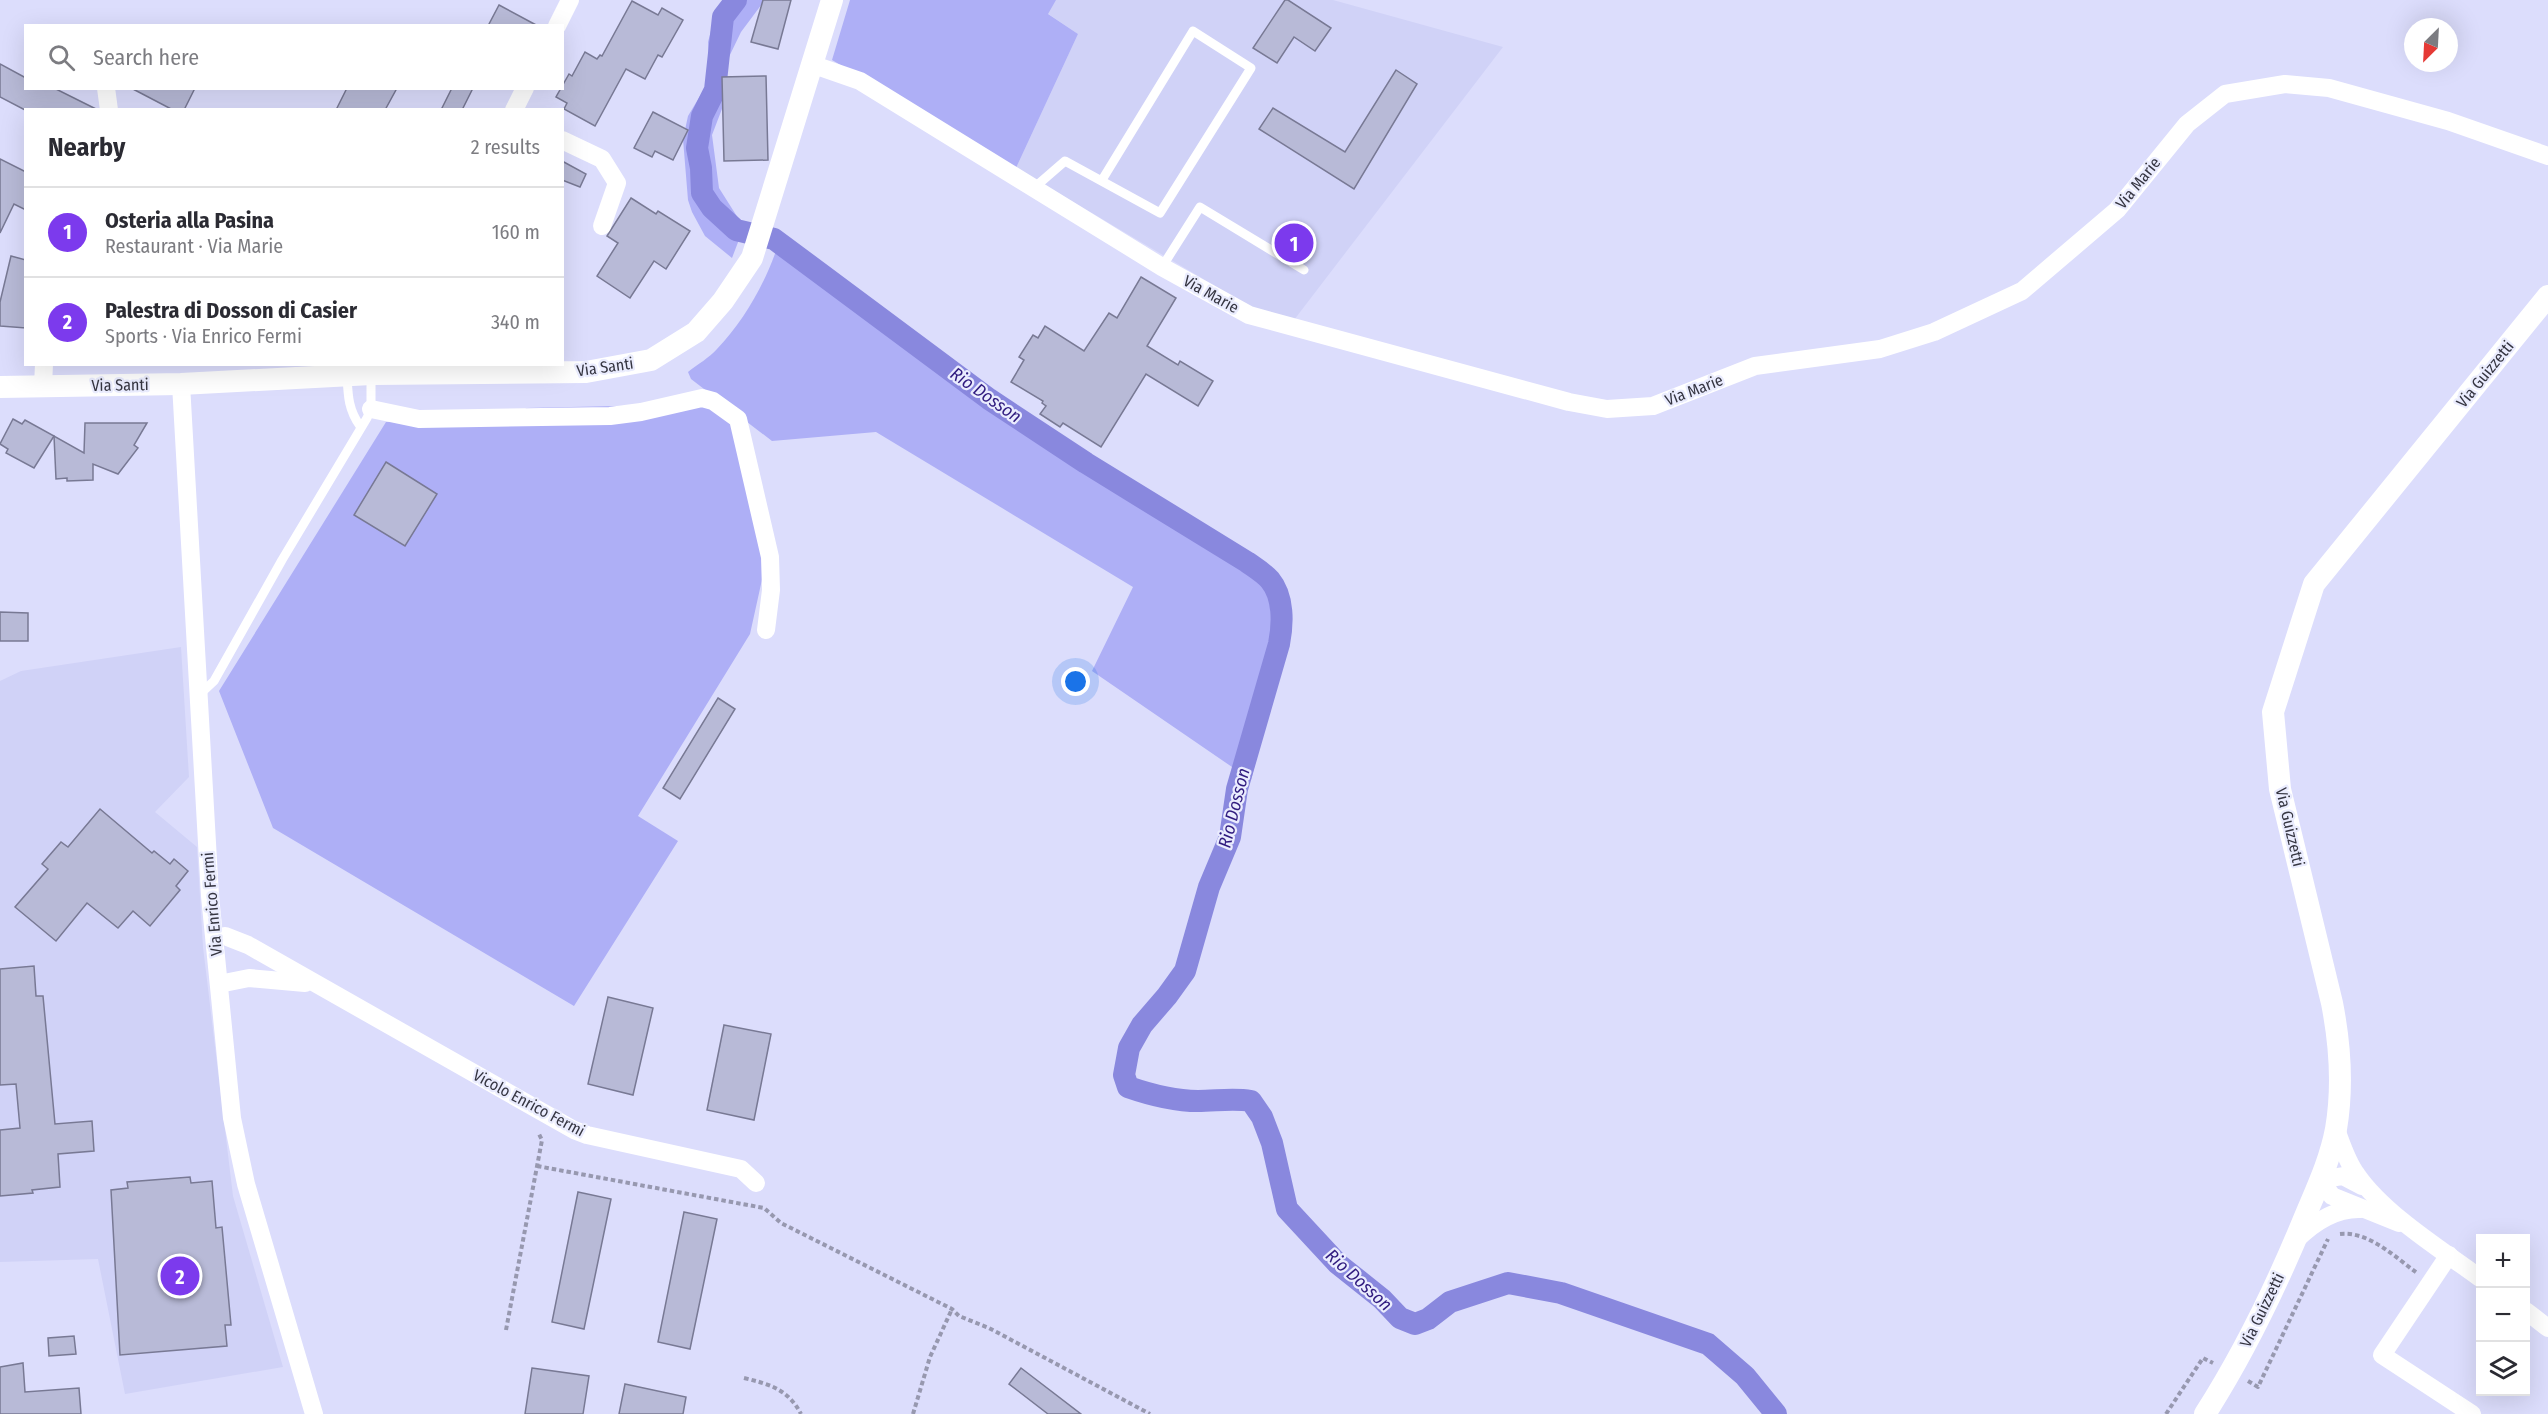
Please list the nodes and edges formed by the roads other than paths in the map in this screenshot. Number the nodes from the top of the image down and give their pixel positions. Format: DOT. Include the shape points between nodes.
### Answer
graph roads {
  1 [pos="570,0"];
  2 [pos="832,0"];
  3 [pos="558,24"];
  4 [pos="814,66"];
  5 [pos="106,90"];
  6 [pos="524,90"];
  7 [pos="109,108"];
  8 [pos="515,108"];
  9 [pos="564,141"];
  10 [pos="2548,156"];
  11 [pos="1102,180"];
  12 [pos="1035,186"];
  13 [pos="602,226"];
  14 [pos="1162,267"];
  15 [pos="1304,270"];
  16 [pos="2548,296"];
  17 [pos="383,371"];
  18 [pos="44,375"];
  19 [pos="347,375"];
  20 [pos="181,384"];
  21 [pos="0,387"];
  22 [pos="371,409"];
  23 [pos="360,426"];
  24 [pos="766,630"];
  25 [pos="198,695"];
  26 [pos="215,938"];
  27 [pos="219,984"];
  28 [pos="316,985"];
  29 [pos="2336,1130"];
  30 [pos="2320,1180"];
  31 [pos="756,1184"];
  32 [pos="2369,1201"];
  33 [pos="2294,1241"];
  34 [pos="2449,1255"];
  35 [pos="2476,1274"];
  36 [pos="2530,1314"];
  37 [pos="2548,1328"];
  38 [pos="314,1414"];
  39 [pos="2205,1414"];
  40 [pos="2472,1414"];
  1 -- 3 [label="street"];
  2 -- 4 [label="street, Via Santi"];
  4 -- 12 [label="street, Via Marie" via="860,81"];
  4 -- 17 [label="street, Via Santi" via="752,258 696,332 651,360 586,372"];
  5 -- 7 [label="street"];
  6 -- 8 [label="street"];
  9 -- 13 [label="street" via="602,159 617,183"];
  10 -- 14 [label="street, Via Marie" via="2448,121 2329,88 2285,84 2225,94 2187,124 2117,210 2022,291 1934,332 1880,349 1755,366 1653,406 1607,409 1569,402 1249,315"];
  11 -- 11 [label="lane" via="1160,213 1251,68 1193,31"];
  11 -- 12 [label="lane" via="1065,161"];
  12 -- 14 [label="street, Via Marie"];
  14 -- 15 [label="lane" via="1200,207"];
  16 -- 29 [label="street, Via Guizzetti" via="2314,584 2273,712 2280,789 2339,1039"];
  17 -- 19 [label="street, Via Santi"];
  17 -- 22 [label="lane"];
  18 -- 20 [label="street, Via Santi"];
  18 -- 21 [label="street, Via Santi"];
  19 -- 20 [label="street, Via Santi"];
  19 -- 23 [label="lane" via="348,404"];
  20 -- 25 [label="street, Via Enrico Fermi"];
  22 -- 23 [label="lane"];
  22 -- 24 [label="street" via="419,419 610,416 693,399 713,401 738,419 770,557"];
  23 -- 25 [label="lane" via="214,681"];
  25 -- 26 [label="street, Via Enrico Fermi"];
  26 -- 27 [label="street, Via Enrico Fermi"];
  26 -- 28 [label="street, Vicolo Enrico Fermi" via="225,936 248,945"];
  27 -- 28 [label="street, Vicolo Enrico Fermi" via="249,978"];
  27 -- 38 [label="street, Via Enrico Fermi" via="232,1118 246,1184"];
  28 -- 31 [label="street, Vicolo Enrico Fermi" via="574,1130 741,1169"];
  29 -- 30 [label="street, Via Guizzetti"];
  29 -- 32 [label="street"];
  30 -- 32 [label="street" via="2332,1196"];
  30 -- 33 [label="street, Via Guizzetti"];
  32 -- 33 [label="street" via="2322,1219"];
  32 -- 34 [label="street"];
  33 -- 39 [label="street, Via Guizzetti" via="2246,1344"];
  34 -- 35 [label="street"];
  34 -- 40 [label="street" via="2382,1355"];
  36 -- 37 [label="street"];
}
